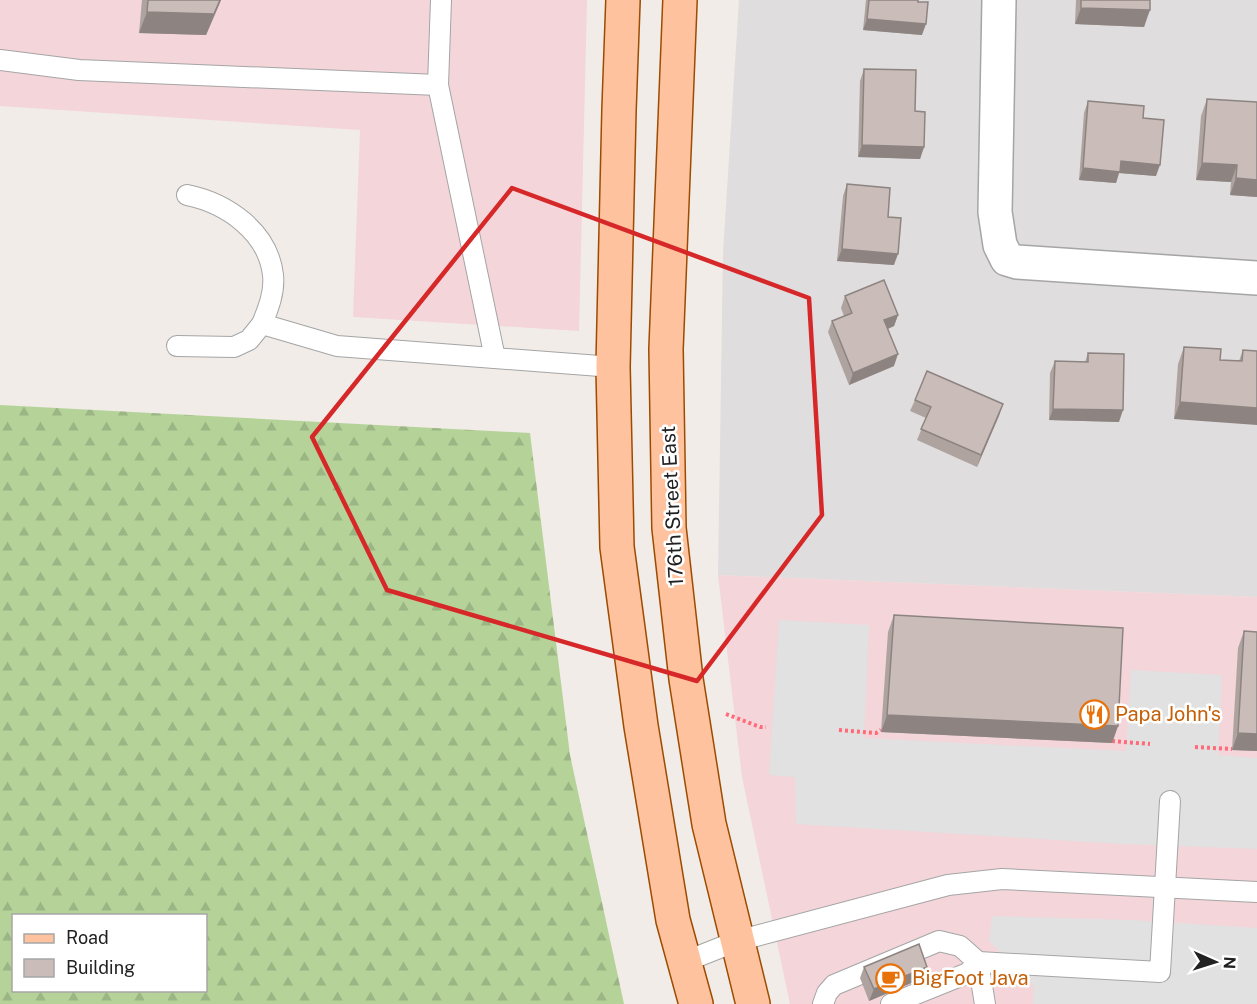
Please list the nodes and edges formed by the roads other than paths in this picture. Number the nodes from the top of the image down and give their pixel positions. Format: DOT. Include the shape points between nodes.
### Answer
graph roads {
  1 [pos="441,0"];
  2 [pos="623,0"];
  3 [pos="680,0"];
  4 [pos="999,0"];
  5 [pos="0,60"];
  6 [pos="438,85"];
  7 [pos="187,195"];
  8 [pos="1257,278"];
  9 [pos="262,324"];
  10 [pos="177,346"];
  11 [pos="495,358"];
  12 [pos="614,367"];
  13 [pos="1170,801"];
  14 [pos="1165,887"];
  15 [pos="1257,892"];
  16 [pos="737,940"];
  17 [pos="684,962"];
  18 [pos="978,962"];
  19 [pos="696,1004"];
  20 [pos="753,1004"];
  21 [pos="823,1004"];
  22 [pos="891,1004"];
  23 [pos="985,1004"];
  1 -- 6 [label="lane"];
  2 -- 12 [label="main road"];
  3 -- 16 [label="main road, 176th Street East" via="666,348 669,528 686,679 709,824"];
  4 -- 8 [label="street" via="995,212 1000,245 1008,259"];
  5 -- 6 [label="lane" via="79,69"];
  6 -- 11 [label="lane"];
  7 -- 9 [label="lane" via="207,199 231,212 256,235 267,253 274,275 271,302"];
  9 -- 10 [label="lane" via="249,340 234,347"];
  9 -- 11 [label="lane" via="337,346"];
  11 -- 12 [label="lane"];
  12 -- 17 [label="main road" via="617,547 642,738 673,920"];
  13 -- 14 [label="lane"];
  14 -- 15 [label="lane"];
  14 -- 16 [label="lane" via="1002,879 948,885"];
  14 -- 18 [label="lane" via="1160,972"];
  16 -- 17 [label="lane"];
  16 -- 20 [label="main road, 176th Street East"];
  17 -- 19 [label="main road"];
  18 -- 21 [label="lane" via="960,946 939,941 834,985"];
  18 -- 22 [label="lane" via="968,974"];
  18 -- 23 [label="lane"];
}
